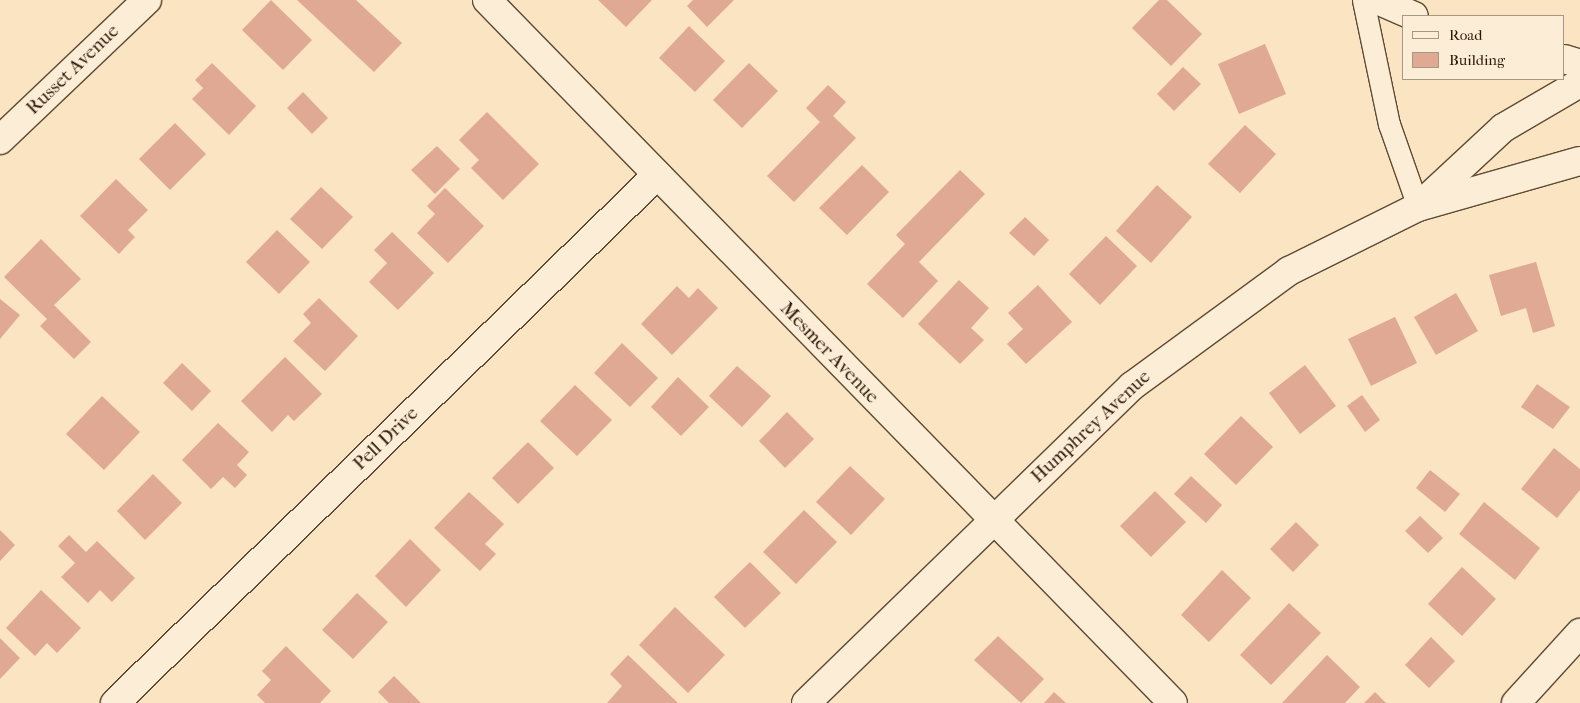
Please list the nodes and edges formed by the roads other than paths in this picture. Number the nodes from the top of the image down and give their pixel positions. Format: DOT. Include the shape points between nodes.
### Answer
graph roads {
  1 [pos="147,0"];
  2 [pos="487,0"];
  3 [pos="1363,0"];
  4 [pos="1377,0"];
  5 [pos="1412,15"];
  6 [pos="1565,59"];
  7 [pos="1580,64"];
  8 [pos="1580,83"];
  9 [pos="0,140"];
  10 [pos="1580,161"];
  11 [pos="657,175"];
  12 [pos="1418,207"];
  13 [pos="993,522"];
  14 [pos="1580,634"];
  15 [pos="115,703"];
  16 [pos="806,703"];
  17 [pos="1173,703"];
  18 [pos="1516,703"];
  1 -- 9 [label="street, Russet Avenue"];
  2 -- 11 [label="street, Mesmer Avenue"];
  3 -- 12 [label="lane" via="1388,124"];
  4 -- 5 [label="street"];
  6 -- 7 [label="street"];
  8 -- 12 [label="street, Humphrey Avenue" via="1503,128"];
  10 -- 12 [label="street, Humphrey Avenue"];
  11 -- 13 [label="street, Mesmer Avenue"];
  11 -- 15 [label="street, Pell Drive"];
  12 -- 13 [label="street, Humphrey Avenue" via="1289,271 1208,326 1081,432"];
  13 -- 16 [label="street, Humphrey Avenue"];
  13 -- 17 [label="street, Mesmer Avenue"];
  14 -- 18 [label="street"];
}
